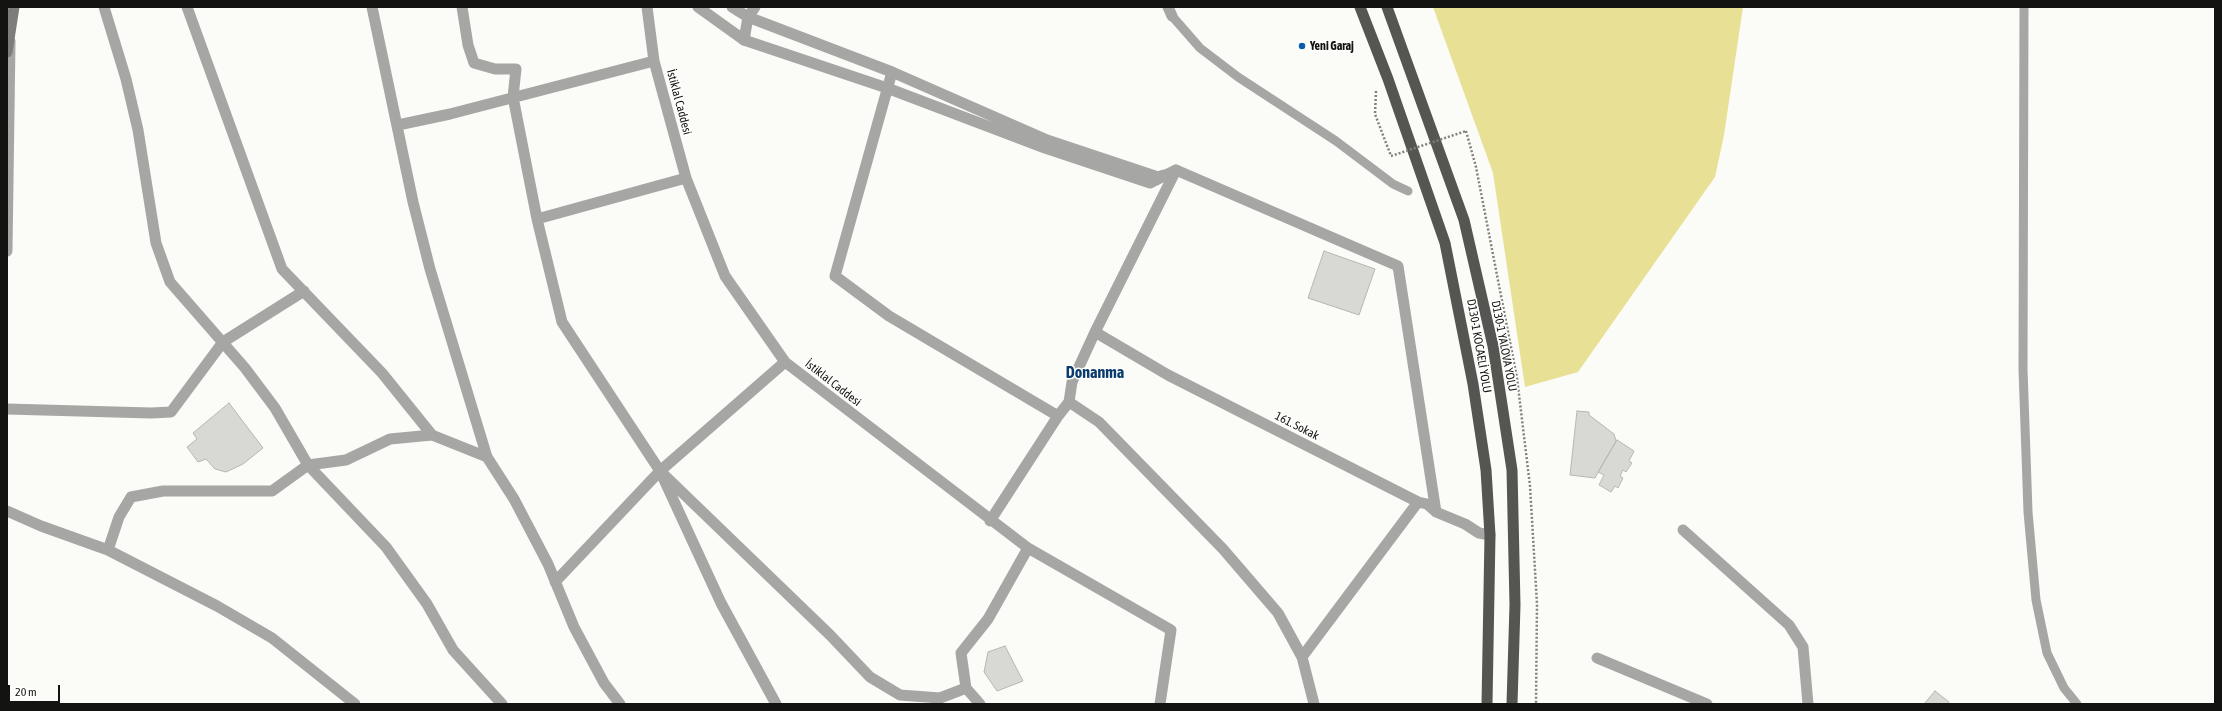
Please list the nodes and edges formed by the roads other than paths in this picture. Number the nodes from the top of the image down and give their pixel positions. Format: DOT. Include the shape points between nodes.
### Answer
graph roads {
  1 [pos="14,7"];
  2 [pos="104,7"];
  3 [pos="187,7"];
  4 [pos="372,7"];
  5 [pos="462,7"];
  6 [pos="647,7"];
  7 [pos="698,7"];
  8 [pos="732,7"];
  9 [pos="755,7"];
  10 [pos="1360,7"];
  11 [pos="1387,7"];
  12 [pos="2024,7"];
  13 [pos="1170,12"];
  14 [pos="748,17"];
  15 [pos="10,35"];
  16 [pos="744,40"];
  17 [pos="7,52"];
  18 [pos="654,61"];
  19 [pos="892,72"];
  20 [pos="887,88"];
  21 [pos="513,97"];
  22 [pos="398,125"];
  23 [pos="1176,170"];
  24 [pos="686,178"];
  25 [pos="1408,191"];
  26 [pos="536,219"];
  27 [pos="7,251"];
  28 [pos="304,291"];
  29 [pos="1095,332"];
  30 [pos="224,342"];
  31 [pos="785,362"];
  32 [pos="1069,402"];
  33 [pos="7,409"];
  34 [pos="1058,416"];
  35 [pos="432,435"];
  36 [pos="487,457"];
  37 [pos="308,466"];
  38 [pos="660,472"];
  39 [pos="1418,502"];
  40 [pos="7,511"];
  41 [pos="1436,512"];
  42 [pos="990,521"];
  43 [pos="1683,530"];
  44 [pos="1490,535"];
  45 [pos="1028,548"];
  46 [pos="108,550"];
  47 [pos="555,582"];
  48 [pos="1302,657"];
  49 [pos="1597,658"];
  50 [pos="966,688"];
  51 [pos="355,704"];
  52 [pos="502,704"];
  53 [pos="620,704"];
  54 [pos="776,704"];
  55 [pos="980,704"];
  56 [pos="1160,704"];
  57 [pos="1314,704"];
  58 [pos="1487,704"];
  59 [pos="1512,704"];
  60 [pos="1707,704"];
  61 [pos="1808,704"];
  62 [pos="2077,704"];
  1 -- 15 [label="main road"];
  2 -- 30 [label="street" via="138,130 156,243 170,282"];
  3 -- 28 [label="street" via="282,269"];
  4 -- 22 [label="street"];
  5 -- 21 [label="street" via="468,45 474,62 496,69 516,69"];
  6 -- 18 [label="street, İstiklal Caddesi"];
  7 -- 16 [label="street"];
  8 -- 14 [label="street"];
  9 -- 14 [label="street"];
  10 -- 44 [label="highway, D130-1 KOCAELİ YOLU" via="1445,243 1473,384 1486,470"];
  11 -- 59 [label="highway, D130-1 YALOVA YOLU" via="1464,220 1493,346 1512,470 1515,605"];
  12 -- 62 [label="lane" via="2023,369 2028,512 2036,600 2047,653 2064,688"];
  13 -- 25 [label="lane" via="1200,48 1278,104 1336,141 1393,184"];
  14 -- 16 [label="street"];
  14 -- 19 [label="street"];
  15 -- 17 [label="main road"];
  15 -- 27 [label="street"];
  16 -- 20 [label="street"];
  18 -- 21 [label="street"];
  18 -- 24 [label="street, İstiklal Caddesi"];
  19 -- 20 [label="street"];
  19 -- 23 [label="street" via="1047,140 1158,177"];
  20 -- 23 [label="street" via="1045,148 1150,183"];
  20 -- 34 [label="street" via="835,276 888,316"];
  21 -- 22 [label="street"];
  21 -- 26 [label="street"];
  22 -- 36 [label="street" via="430,270"];
  23 -- 29 [label="street"];
  23 -- 41 [label="street" via="1398,266"];
  24 -- 26 [label="street"];
  24 -- 31 [label="street, İstiklal Caddesi" via="725,276"];
  26 -- 38 [label="street" via="562,322"];
  28 -- 30 [label="street"];
  28 -- 35 [label="street" via="382,373"];
  29 -- 32 [label="street" via="1072,382"];
  29 -- 39 [label="street, 161. Sokak" via="1168,375"];
  30 -- 33 [label="street" via="171,412"];
  30 -- 37 [label="street" via="275,408"];
  31 -- 38 [label="street"];
  31 -- 42 [label="street, İstiklal Caddesi"];
  32 -- 34 [label="street"];
  32 -- 48 [label="street" via="1099,422 1223,549 1278,613"];
  34 -- 42 [label="street"];
  35 -- 36 [label="street"];
  35 -- 37 [label="street" via="390,439 346,460"];
  36 -- 47 [label="street" via="514,499"];
  37 -- 46 [label="street" via="272,491 163,491 131,497 119,517"];
  37 -- 52 [label="street" via="386,547 428,604 453,650"];
  38 -- 47 [label="street"];
  38 -- 50 [label="street" via="830,635 870,677 900,695 940,698"];
  38 -- 54 [label="street" via="721,602"];
  39 -- 41 [label="street, 161. Sokak" via="1427,504"];
  39 -- 48 [label="street"];
  40 -- 46 [label="street"];
  41 -- 44 [label="street, 161. Sokak" via="1466,524 1479,533"];
  42 -- 45 [label="street, İstiklal Caddesi"];
  43 -- 61 [label="street" via="1790,624 1803,647"];
  44 -- 58 [label="highway, D130-1 KOCAELİ YOLU"];
  45 -- 50 [label="street" via="988,619 961,653"];
  45 -- 56 [label="street, İstiklal Caddesi" via="1171,630"];
  46 -- 51 [label="street" via="217,606 272,638"];
  47 -- 53 [label="street" via="574,627 604,683"];
  48 -- 57 [label="street"];
  49 -- 60 [label="street"];
  50 -- 55 [label="street"];
}
